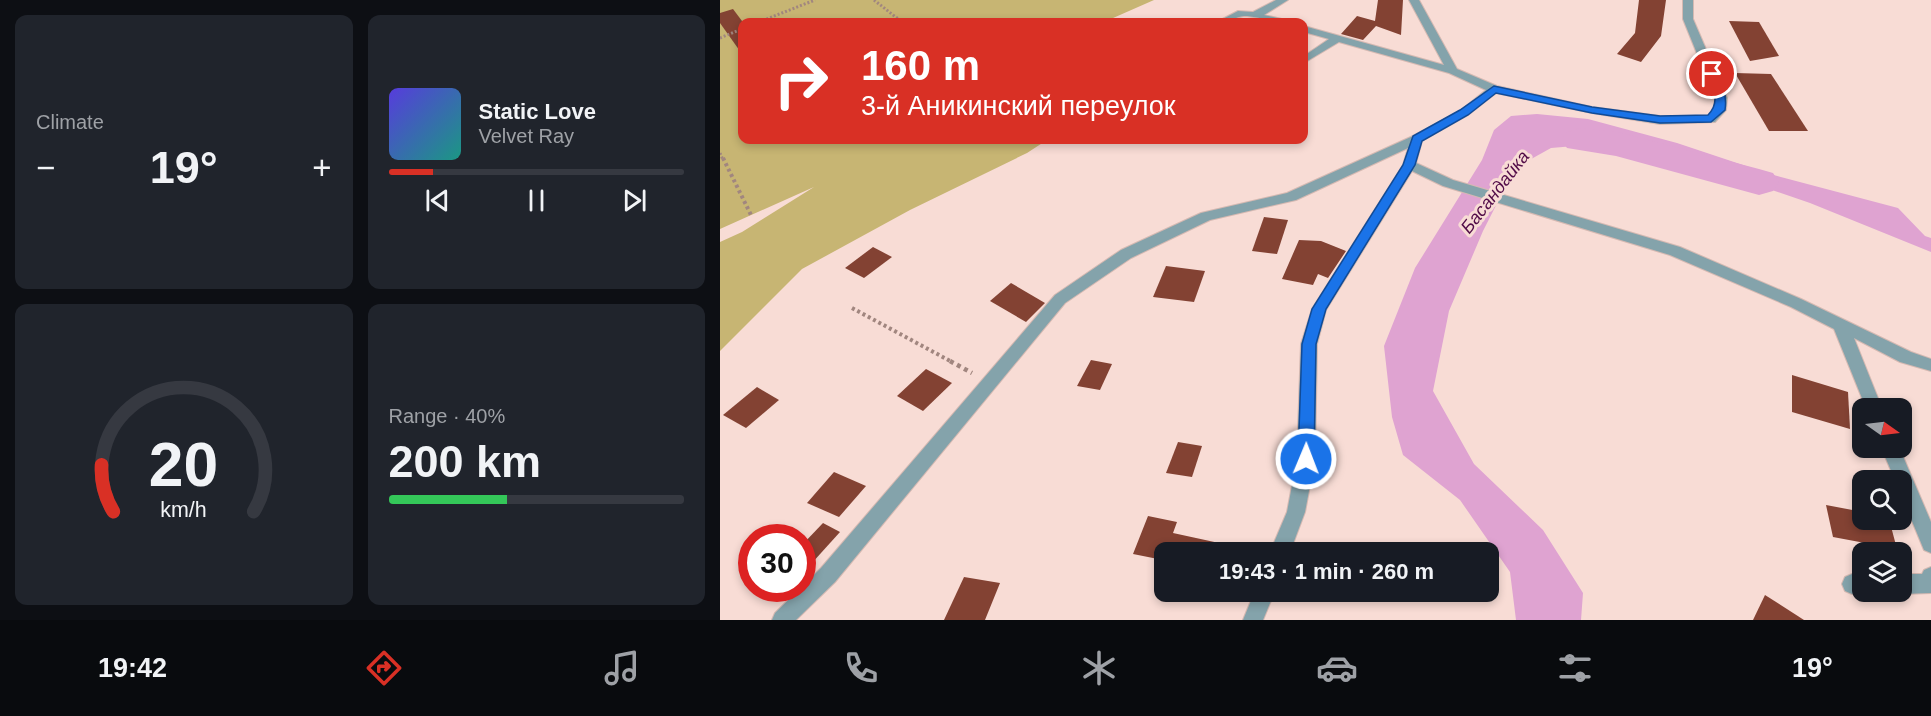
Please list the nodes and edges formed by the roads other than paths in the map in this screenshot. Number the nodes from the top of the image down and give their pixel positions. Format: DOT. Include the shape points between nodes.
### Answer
graph roads {
  1 [pos="1283,0"];
  2 [pos="1414,0"];
  3 [pos="1688,0"];
  4 [pos="1256,15"];
  5 [pos="1231,18"];
  6 [pos="1267,18"];
  7 [pos="1308,30"];
  8 [pos="1337,39"];
  9 [pos="1308,57"];
  10 [pos="1453,71"];
  11 [pos="1494,89"];
  12 [pos="1417,139"];
  13 [pos="1409,165"];
  14 [pos="1841,326"];
  15 [pos="1931,365"];
  16 [pos="1870,398"];
  17 [pos="1895,458"];
  18 [pos="1284,542"];
  19 [pos="1931,544"];
  20 [pos="1931,577"];
  21 [pos="1912,584"];
  22 [pos="1260,602"];
  23 [pos="782,620"];
  24 [pos="1253,620"];
  1 -- 4 [label="street"];
  2 -- 10 [label="street"];
  3 -- 11 [label="street" via="1688,19 1721,98 1720,110 1711,119 1660,120"];
  4 -- 5 [label="street" via="1242,13"];
  4 -- 6 [label="street"];
  7 -- 8 [label="street"];
  8 -- 9 [label="street"];
  8 -- 10 [label="street"];
  10 -- 11 [label="street"];
  11 -- 12 [label="street"];
  12 -- 13 [label="street"];
  12 -- 23 [label="street" via="1292,197 1206,216 1126,254 1060,299 828,575"];
  13 -- 14 [label="street" via="1448,183 1675,251"];
  13 -- 18 [label="street" via="1319,309 1309,344 1306,459 1296,512"];
  14 -- 15 [label="street"];
  14 -- 16 [label="street"];
  17 -- 19 [label="street"];
  20 -- 21 [label="street" via="1928,584"];
  22 -- 24 [label="street"];
}
